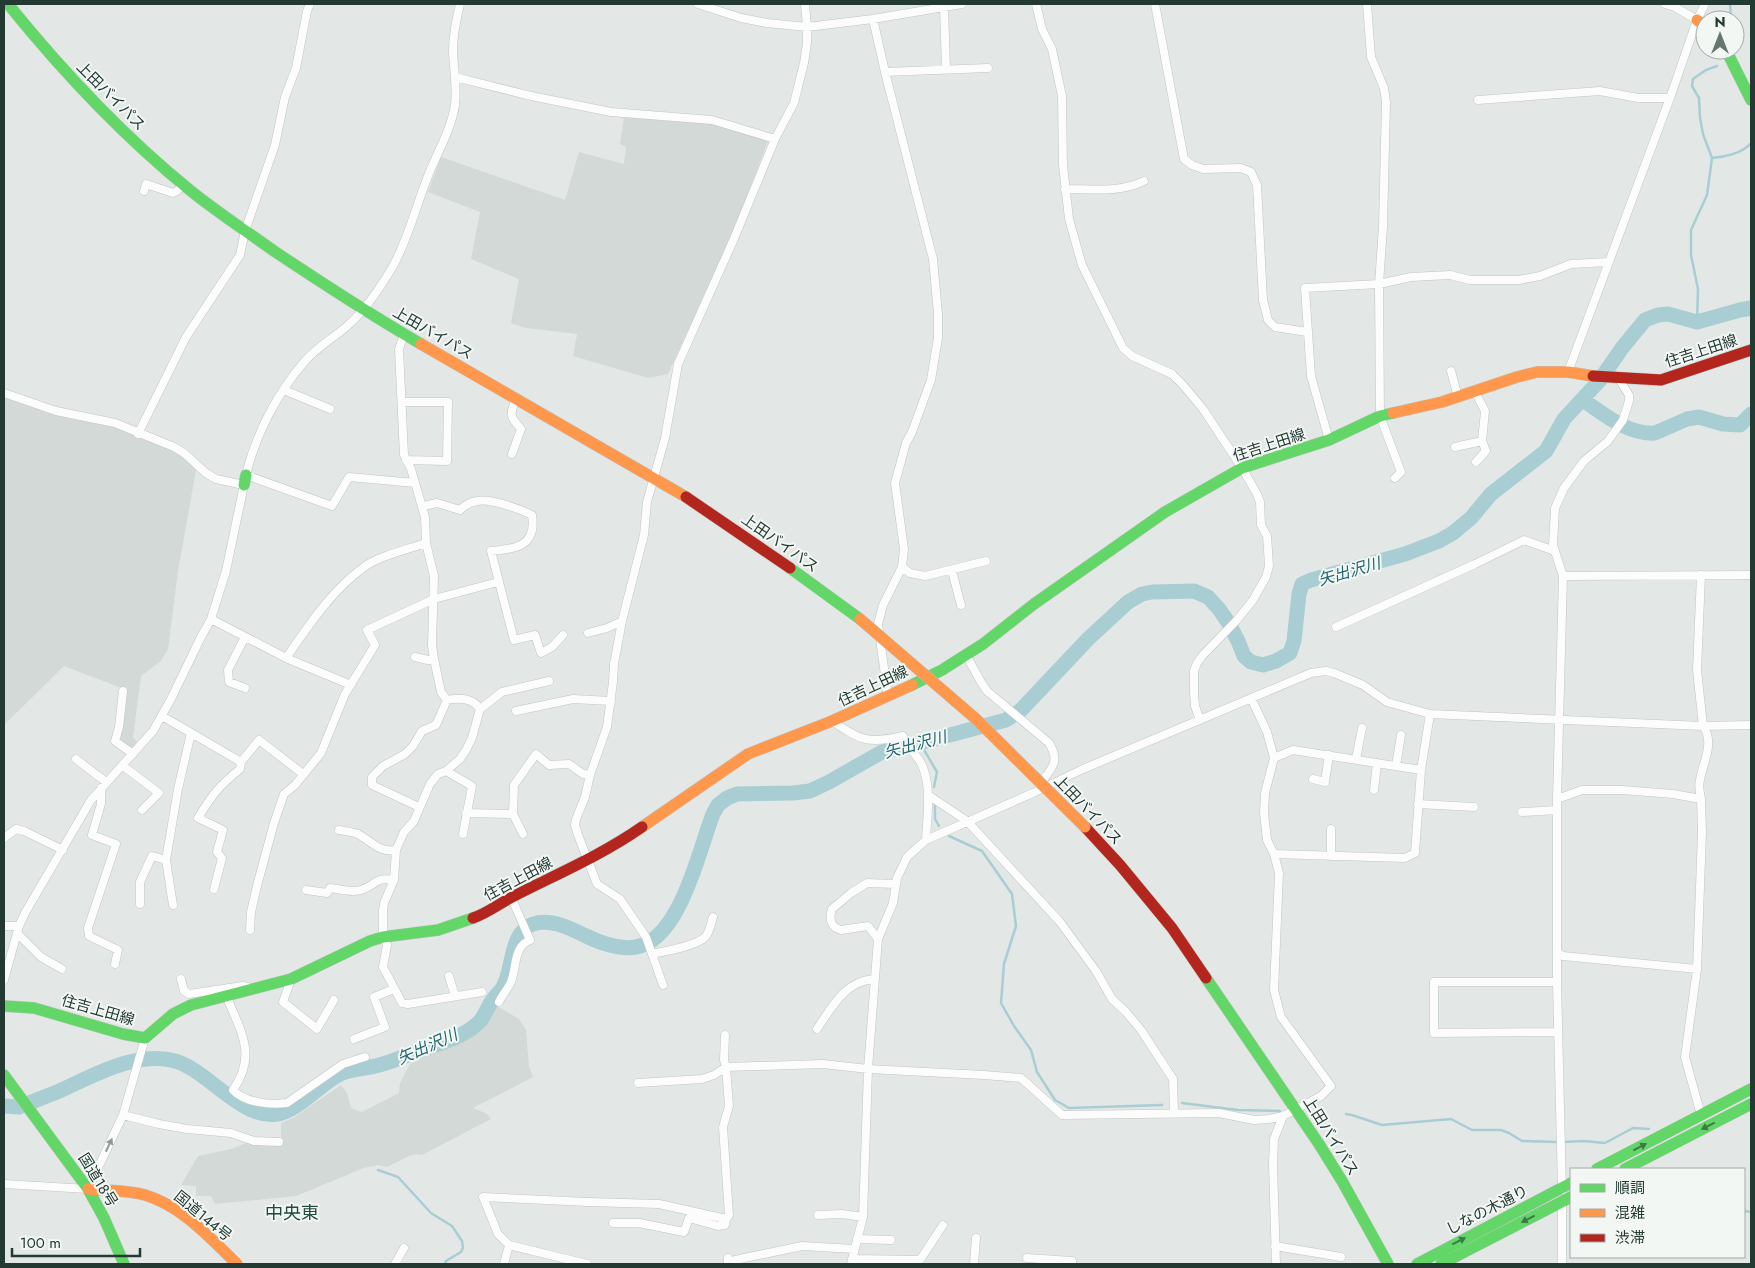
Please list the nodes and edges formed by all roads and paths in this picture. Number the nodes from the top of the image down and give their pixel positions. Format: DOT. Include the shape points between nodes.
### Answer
graph roads {
  1 [pos="8,4"];
  2 [pos="310,4"];
  3 [pos="460,4"];
  4 [pos="698,4"];
  5 [pos="804,4"];
  6 [pos="962,4"];
  7 [pos="1036,4"];
  8 [pos="1155,4"];
  9 [pos="1366,4"];
  10 [pos="1665,4"];
  11 [pos="944,7"];
  12 [pos="873,19"];
  13 [pos="1695,19"];
  14 [pos="807,27"];
  15 [pos="1695,38"];
  16 [pos="1731,60"];
  17 [pos="988,68"];
  18 [pos="946,69"];
  19 [pos="885,72"];
  20 [pos="455,77"];
  21 [pos="1670,98"];
  22 [pos="1478,100"];
  23 [pos="1751,100"];
  24 [pos="775,139"];
  25 [pos="1144,181"];
  26 [pos="183,185"];
  27 [pos="1065,189"];
  28 [pos="144,191"];
  29 [pos="245,231"];
  30 [pos="1609,262"];
  31 [pos="1379,284"];
  32 [pos="363,310"];
  33 [pos="1307,332"];
  34 [pos="404,334"];
  35 [pos="1751,350"];
  36 [pos="1451,371"];
  37 [pos="1568,372"];
  38 [pos="1614,379"];
  39 [pos="284,390"];
  40 [pos="1475,392"];
  41 [pos="4,393"];
  42 [pos="1458,397"];
  43 [pos="516,399"];
  44 [pos="402,402"];
  45 [pos="330,409"];
  46 [pos="1380,416"];
  47 [pos="138,434"];
  48 [pos="1329,440"];
  49 [pos="1482,441"];
  50 [pos="1455,447"];
  51 [pos="512,454"];
  52 [pos="406,460"];
  53 [pos="1476,462"];
  54 [pos="1242,468"];
  55 [pos="655,478"];
  56 [pos="1395,478"];
  57 [pos="245,480"];
  58 [pos="415,483"];
  59 [pos="422,506"];
  60 [pos="426,543"];
  61 [pos="1555,551"];
  62 [pos="986,561"];
  63 [pos="902,567"];
  64 [pos="952,571"];
  65 [pos="1701,575"];
  66 [pos="1751,575"];
  67 [pos="1563,576"];
  68 [pos="498,582"];
  69 [pos="434,599"];
  70 [pos="960,605"];
  71 [pos="211,619"];
  72 [pos="622,621"];
  73 [pos="1336,627"];
  74 [pos="588,633"];
  75 [pos="563,635"];
  76 [pos="244,638"];
  77 [pos="966,655"];
  78 [pos="415,657"];
  79 [pos="286,658"];
  80 [pos="434,659"];
  81 [pos="549,681"];
  82 [pos="351,685"];
  83 [pos="245,688"];
  84 [pos="123,691"];
  85 [pos="888,697"];
  86 [pos="1252,698"];
  87 [pos="447,700"];
  88 [pos="611,701"];
  89 [pos="480,709"];
  90 [pos="516,711"];
  91 [pos="1430,714"];
  92 [pos="162,716"];
  93 [pos="1200,720"];
  94 [pos="1560,720"];
  95 [pos="832,721"];
  96 [pos="1751,725"];
  97 [pos="1703,726"];
  98 [pos="1362,728"];
  99 [pos="191,733"];
  100 [pos="1401,735"];
  101 [pos="133,754"];
  102 [pos="1328,755"];
  103 [pos="1274,758"];
  104 [pos="76,759"];
  105 [pos="1356,759"];
  106 [pos="241,762"];
  107 [pos="1377,763"];
  108 [pos="123,766"];
  109 [pos="1396,766"];
  110 [pos="1421,770"];
  111 [pos="446,771"];
  112 [pos="303,774"];
  113 [pos="590,775"];
  114 [pos="1312,779"];
  115 [pos="104,785"];
  116 [pos="1374,790"];
  117 [pos="1033,793"];
  118 [pos="928,795"];
  119 [pos="1557,799"];
  120 [pos="1700,799"];
  121 [pos="1418,804"];
  122 [pos="419,807"];
  123 [pos="1474,807"];
  124 [pos="142,810"];
  125 [pos="1557,810"];
  126 [pos="1522,812"];
  127 [pos="466,813"];
  128 [pos="513,814"];
  129 [pos="967,821"];
  130 [pos="1331,829"];
  131 [pos="339,830"];
  132 [pos="463,834"];
  133 [pos="523,834"];
  134 [pos="4,838"];
  135 [pos="926,840"];
  136 [pos="63,850"];
  137 [pos="396,850"];
  138 [pos="1274,854"];
  139 [pos="1331,856"];
  140 [pos="166,860"];
  141 [pos="587,860"];
  142 [pos="394,880"];
  143 [pos="896,884"];
  144 [pos="214,889"];
  145 [pos="306,890"];
  146 [pos="511,897"];
  147 [pos="140,904"];
  148 [pos="173,905"];
  149 [pos="713,917"];
  150 [pos="4,926"];
  151 [pos="18,930"];
  152 [pos="250,930"];
  153 [pos="384,937"];
  154 [pos="878,939"];
  155 [pos="1557,952"];
  156 [pos="652,953"];
  157 [pos="115,964"];
  158 [pos="62,969"];
  159 [pos="1697,969"];
  160 [pos="448,976"];
  161 [pos="181,979"];
  162 [pos="291,979"];
  163 [pos="874,979"];
  164 [pos="4,980"];
  165 [pos="1557,982"];
  166 [pos="663,985"];
  167 [pos="250,990"];
  168 [pos="394,990"];
  169 [pos="482,992"];
  170 [pos="199,993"];
  171 [pos="222,996"];
  172 [pos="455,996"];
  173 [pos="334,1000"];
  174 [pos="499,1002"];
  175 [pos="4,1006"];
  176 [pos="817,1029"];
  177 [pos="1558,1032"];
  178 [pos="725,1035"];
  179 [pos="145,1038"];
  180 [pos="354,1040"];
  181 [pos="365,1057"];
  182 [pos="726,1067"];
  183 [pos="868,1069"];
  184 [pos="4,1075"];
  185 [pos="638,1083"];
  186 [pos="1751,1089"];
  187 [pos="1751,1104"];
  188 [pos="1296,1109"];
  189 [pos="1174,1113"];
  190 [pos="123,1115"];
  191 [pos="1701,1115"];
  192 [pos="1283,1116"];
  193 [pos="280,1142"];
  194 [pos="1599,1168"];
  195 [pos="1627,1168"];
  196 [pos="4,1184"];
  197 [pos="1566,1185"];
  198 [pos="88,1189"];
  199 [pos="1566,1199"];
  200 [pos="818,1214"];
  201 [pos="863,1217"];
  202 [pos="726,1219"];
  203 [pos="613,1223"];
  204 [pos="943,1225"];
  205 [pos="857,1238"];
  206 [pos="976,1238"];
  207 [pos="891,1240"];
  208 [pos="509,1245"];
  209 [pos="1275,1246"];
  210 [pos="404,1248"];
  211 [pos="854,1249"];
  212 [pos="1341,1257"];
  213 [pos="1027,1258"];
  214 [pos="730,1261"];
  215 [pos="852,1262"];
  216 [pos="124,1264"];
  217 [pos="237,1264"];
  218 [pos="395,1264"];
  219 [pos="504,1264"];
  220 [pos="587,1264"];
  221 [pos="974,1264"];
  222 [pos="1072,1264"];
  223 [pos="1276,1264"];
  224 [pos="1388,1264"];
  225 [pos="1417,1264"];
  226 [pos="1441,1264"];
  227 [pos="1562,1264"];
  1 -- 26 [label="main road, 上田バイパス" via="92,100"];
  2 -- 29 [label="street" via="275,144"];
  3 -- 20 [label="street" via="453,51"];
  4 -- 14 [label="street" via="741,18"];
  5 -- 14 [label="street"];
  6 -- 11 [label="street"];
  7 -- 27 [label="street" via="1042,29 1052,49 1062,96"];
  8 -- 33 [label="street" via="1184,159 1203,169 1241,168 1250,172 1257,185 1263,300 1268,320 1275,327"];
  9 -- 31 [label="street" via="1371,57 1384,88 1386,102"];
  10 -- 13 [label="street"];
  11 -- 12 [label="street"];
  11 -- 18 [label="street"];
  12 -- 14 [label="street"];
  12 -- 19 [label="street"];
  14 -- 24 [label="street" via="804,63 794,103"];
  15 -- 21 [label="street"];
  16 -- 23 [label="main road"];
  17 -- 18 [label="street"];
  18 -- 19 [label="street"];
  19 -- 63 [label="street" via="933,259 938,314 936,362 895,483 904,549"];
  20 -- 24 [label="street" via="611,112 712,120"];
  20 -- 32 [label="street" via="455,106 450,125 393,266"];
  21 -- 22 [label="street" via="1638,98 1600,91"];
  21 -- 30 [label="street"];
  24 -- 55 [label="street" via="678,364"];
  25 -- 27 [label="street" via="1121,189"];
  26 -- 28 [label="street" via="173,193 146,184"];
  26 -- 29 [label="main road, 上田バイパス"];
  27 -- 54 [label="street" via="1069,219 1082,265 1123,348 1178,380 1203,409"];
  29 -- 32 [label="main road, 上田バイパス"];
  29 -- 47 [label="street" via="240,255 186,338"];
  30 -- 31 [label="street" via="1571,264 1519,280 1411,277"];
  30 -- 37 [label="street"];
  31 -- 33 [label="street" via="1305,288"];
  31 -- 46 [label="street"];
  32 -- 34 [label="main road, 上田バイパス"];
  32 -- 39 [label="street" via="305,361"];
  33 -- 48 [label="street" via="1311,376"];
  34 -- 43 [label="main road, 上田バイパス"];
  34 -- 44 [label="street" via="399,350"];
  35 -- 38 [label="main road, 住吉上田線" via="1661,380"];
  36 -- 42 [label="street"];
  37 -- 38 [label="main road, 住吉上田線"];
  37 -- 40 [label="main road, 住吉上田線" via="1537,372"];
  38 -- 61 [label="street" via="1629,395 1629,401 1621,423 1608,441 1584,461 1564,488 1555,508"];
  39 -- 45 [label="street"];
  39 -- 57 [label="street" via="258,438"];
  40 -- 42 [label="main road, 住吉上田線"];
  40 -- 49 [label="street" via="1485,411"];
  41 -- 47 [label="street" via="56,411 115,423"];
  42 -- 46 [label="main road, 住吉上田線"];
  43 -- 51 [label="street" via="510,412 521,429"];
  43 -- 55 [label="main road, 上田バイパス"];
  44 -- 52 [label="street"];
  44 -- 52 [label="street" via="448,402 447,461"];
  46 -- 48 [label="main road, 住吉上田線"];
  46 -- 56 [label="street" via="1402,472"];
  47 -- 57 [label="street" via="174,447 216,479"];
  48 -- 54 [label="main road, 住吉上田線"];
  49 -- 50 [label="street"];
  49 -- 53 [label="street" via="1486,451"];
  52 -- 58 [label="street"];
  54 -- 77 [label="main road, 住吉上田線" via="1165,512"];
  54 -- 93 [label="street" via="1260,502 1269,566 1261,588 1236,621 1202,656 1194,670"];
  55 -- 72 [label="street"];
  55 -- 188 [label="main road, 上田バイパス, bridge" via="770,553 860,619 976,719 1085,827 1172,928"];
  57 -- 58 [label="street" via="332,506 349,477"];
  57 -- 71 [label="street" via="226,571"];
  58 -- 59 [label="street"];
  59 -- 60 [label="street"];
  59 -- 68 [label="street" via="437,503 460,510 468,503 480,500 521,509 532,515 534,524 523,545 491,551"];
  60 -- 69 [label="street" via="434,576"];
  60 -- 79 [label="street" via="365,567 328,600"];
  61 -- 67 [label="street"];
  61 -- 73 [label="street" via="1524,540"];
  62 -- 64 [label="street"];
  63 -- 64 [label="street" via="925,576"];
  63 -- 85 [label="street" via="883,605 878,624"];
  64 -- 70 [label="street"];
  65 -- 66 [label="street"];
  65 -- 67 [label="street"];
  65 -- 97 [label="street" via="1697,670"];
  67 -- 94 [label="street"];
  68 -- 69 [label="street"];
  68 -- 75 [label="street" via="514,640 534,634 541,653"];
  69 -- 80 [label="street"];
  69 -- 82 [label="street" via="367,630 376,645"];
  71 -- 76 [label="street"];
  71 -- 92 [label="street"];
  72 -- 74 [label="street"];
  72 -- 88 [label="street"];
  76 -- 79 [label="street"];
  76 -- 83 [label="street" via="228,670 228,682"];
  77 -- 85 [label="main road, 住吉上田線"];
  77 -- 117 [label="street" via="988,692 1050,743 1056,755 1054,765"];
  78 -- 80 [label="street"];
  79 -- 82 [label="street"];
  80 -- 87 [label="street" via="441,692"];
  81 -- 89 [label="street" via="502,692"];
  82 -- 112 [label="street" via="321,753"];
  84 -- 101 [label="street" via="115,741"];
  85 -- 95 [label="main road, 住吉上田線"];
  86 -- 91 [label="street" via="1311,673 1326,670 1363,685 1387,702"];
  86 -- 93 [label="street"];
  86 -- 103 [label="street"];
  87 -- 89 [label="street" via="466,699"];
  87 -- 122 [label="street" via="436,724 422,731 405,754 383,766 372,777 372,784"];
  88 -- 90 [label="street" via="572,699"];
  88 -- 113 [label="street" via="607,727"];
  89 -- 111 [label="street" via="466,750"];
  91 -- 94 [label="street"];
  91 -- 110 [label="street"];
  92 -- 99 [label="street"];
  92 -- 101 [label="street"];
  93 -- 117 [label="street"];
  94 -- 97 [label="street"];
  94 -- 119 [label="street"];
  95 -- 118 [label="street" via="858,738 883,741 903,736 923,767"];
  95 -- 141 [label="main road, 住吉上田線" via="748,754 627,838"];
  96 -- 97 [label="street"];
  97 -- 120 [label="street" via="1708,733 1708,750 1699,782"];
  98 -- 105 [label="street"];
  99 -- 106 [label="street"];
  99 -- 140 [label="street"];
  100 -- 109 [label="street"];
  101 -- 108 [label="street"];
  102 -- 103 [label="street" via="1293,750"];
  102 -- 105 [label="street"];
  102 -- 114 [label="street" via="1325,782"];
  103 -- 138 [label="street" via="1265,793 1264,813 1267,840"];
  104 -- 115 [label="street"];
  105 -- 107 [label="street"];
  106 -- 112 [label="street" via="259,740"];
  106 -- 144 [label="street" via="240,769 211,796 198,818 223,830 217,852 222,858"];
  107 -- 109 [label="street"];
  107 -- 116 [label="street"];
  108 -- 115 [label="street"];
  108 -- 124 [label="street" via="159,793"];
  109 -- 110 [label="street"];
  110 -- 121 [label="street"];
  111 -- 122 [label="street" via="438,774 430,784"];
  111 -- 127 [label="street" via="472,786"];
  112 -- 152 [label="street" via="284,794 274,823 257,886"];
  113 -- 128 [label="street" via="569,764 549,765 536,754 514,785"];
  113 -- 141 [label="street" via="575,825"];
  115 -- 136 [label="street" via="81,816"];
  115 -- 157 [label="street" via="92,835 116,844 88,928 89,936 118,950"];
  117 -- 129 [label="street"];
  118 -- 129 [label="street"];
  118 -- 135 [label="street"];
  119 -- 120 [label="street" via="1582,790 1622,790"];
  119 -- 125 [label="street"];
  120 -- 159 [label="street" via="1702,832"];
  121 -- 123 [label="street"];
  121 -- 139 [label="street" via="1415,853 1405,858"];
  122 -- 137 [label="street"];
  125 -- 126 [label="street"];
  125 -- 155 [label="street"];
  127 -- 128 [label="street"];
  127 -- 132 [label="street"];
  128 -- 133 [label="street"];
  129 -- 135 [label="street"];
  129 -- 189 [label="street" via="1060,922 1112,999 1141,1030 1173,1080"];
  130 -- 139 [label="street"];
  131 -- 137 [label="street" via="358,834 379,850"];
  134 -- 136 [label="street" via="16,830 24,831"];
  135 -- 143 [label="street" via="906,857"];
  136 -- 151 [label="street"];
  137 -- 142 [label="street"];
  138 -- 139 [label="street"];
  138 -- 188 [label="street" via="1279,873 1274,990 1281,1017 1331,1086 1321,1096"];
  140 -- 147 [label="street" via="152,856 140,882"];
  140 -- 148 [label="street"];
  141 -- 146 [label="main road, 住吉上田線"];
  141 -- 156 [label="street" via="597,884 620,899 646,937"];
  142 -- 145 [label="street" via="382,878 362,890 330,888 327,893"];
  142 -- 153 [label="street" via="384,903"];
  143 -- 154 [label="street" via="893,903"];
  143 -- 154 [label="street" via="867,883 832,909 830,919 837,929 868,926"];
  146 -- 153 [label="main road, 住吉上田線" via="482,915 438,930"];
  146 -- 174 [label="street" via="530,940 523,943 510,982"];
  149 -- 156 [label="street" via="704,938"];
  150 -- 151 [label="street"];
  151 -- 158 [label="street" via="41,957"];
  151 -- 164 [label="street"];
  153 -- 162 [label="main road, 住吉上田線"];
  153 -- 168 [label="street" via="388,945 384,967"];
  154 -- 163 [label="street"];
  155 -- 159 [label="street" via="1563,956"];
  155 -- 165 [label="street"];
  156 -- 166 [label="street"];
  159 -- 191 [label="street" via="1684,1057"];
  160 -- 172 [label="street"];
  161 -- 170 [label="street" via="186,993"];
  162 -- 167 [label="main road, 住吉上田線"];
  162 -- 173 [label="street" via="283,1002 317,1029"];
  163 -- 176 [label="street" via="857,983 847,990"];
  163 -- 183 [label="street"];
  165 -- 177 [label="street"];
  165 -- 177 [label="street" via="1434,982 1434,1033"];
  167 -- 170 [label="street" via="243,986"];
  167 -- 171 [label="main road, 住吉上田線"];
  168 -- 172 [label="street" via="402,1003 408,1004"];
  168 -- 180 [label="street" via="374,997 385,1027"];
  169 -- 172 [label="street"];
  170 -- 171 [label="street"];
  171 -- 179 [label="main road, 住吉上田線" via="182,1009"];
  171 -- 181 [label="street" via="246,1047 246,1064 233,1090 245,1099 287,1103 343,1064"];
  175 -- 179 [label="main road, 住吉上田線" via="34,1008"];
  177 -- 197 [label="street"];
  178 -- 182 [label="street"];
  179 -- 190 [label="street"];
  182 -- 183 [label="street" via="823,1064"];
  182 -- 185 [label="street" via="702,1079"];
  182 -- 202 [label="street" via="729,1106 723,1126 729,1215"];
  183 -- 189 [label="street" via="1021,1078 1062,1115"];
  183 -- 201 [label="street"];
  184 -- 198 [label="main road, 国道18号"];
  186 -- 191 [label="main road"];
  187 -- 195 [label="main road, one-way"];
  188 -- 192 [label="street"];
  188 -- 224 [label="main road, 上田バイパス" via="1342,1181"];
  189 -- 192 [label="street" via="1218,1113 1254,1120"];
  190 -- 193 [label="street" via="187,1129"];
  198 -- 190 [label="street, one-way"];
  194 -- 191 [label="main road, one-way"];
  192 -- 209 [label="street" via="1274,1138"];
  196 -- 198 [label="street"];
  197 -- 199 [label="street"];
  225 -- 197 [label="main road, しなの木通り, one-way"];
  198 -- 216 [label="main road, 国道18号"];
  198 -- 217 [label="main road, 国道144号" via="138,1194 166,1204 185,1216"];
  199 -- 226 [label="main road, しなの木通り, one-way"];
  199 -- 227 [label="street"];
  200 -- 201 [label="street"];
  201 -- 205 [label="street"];
  202 -- 203 [label="street" via="725,1225 718,1226 690,1218 684,1232 638,1223"];
  202 -- 208 [label="street" via="659,1204 483,1197 498,1234"];
  204 -- 215 [label="street" via="920,1260"];
  205 -- 207 [label="street"];
  205 -- 211 [label="street"];
  206 -- 221 [label="street"];
  208 -- 219 [label="street"];
  208 -- 220 [label="street"];
  209 -- 212 [label="street"];
  209 -- 223 [label="street"];
  210 -- 218 [label="street"];
  211 -- 214 [label="street" via="802,1246"];
  211 -- 215 [label="street"];
  213 -- 222 [label="street" via="1072,1261"];
}
